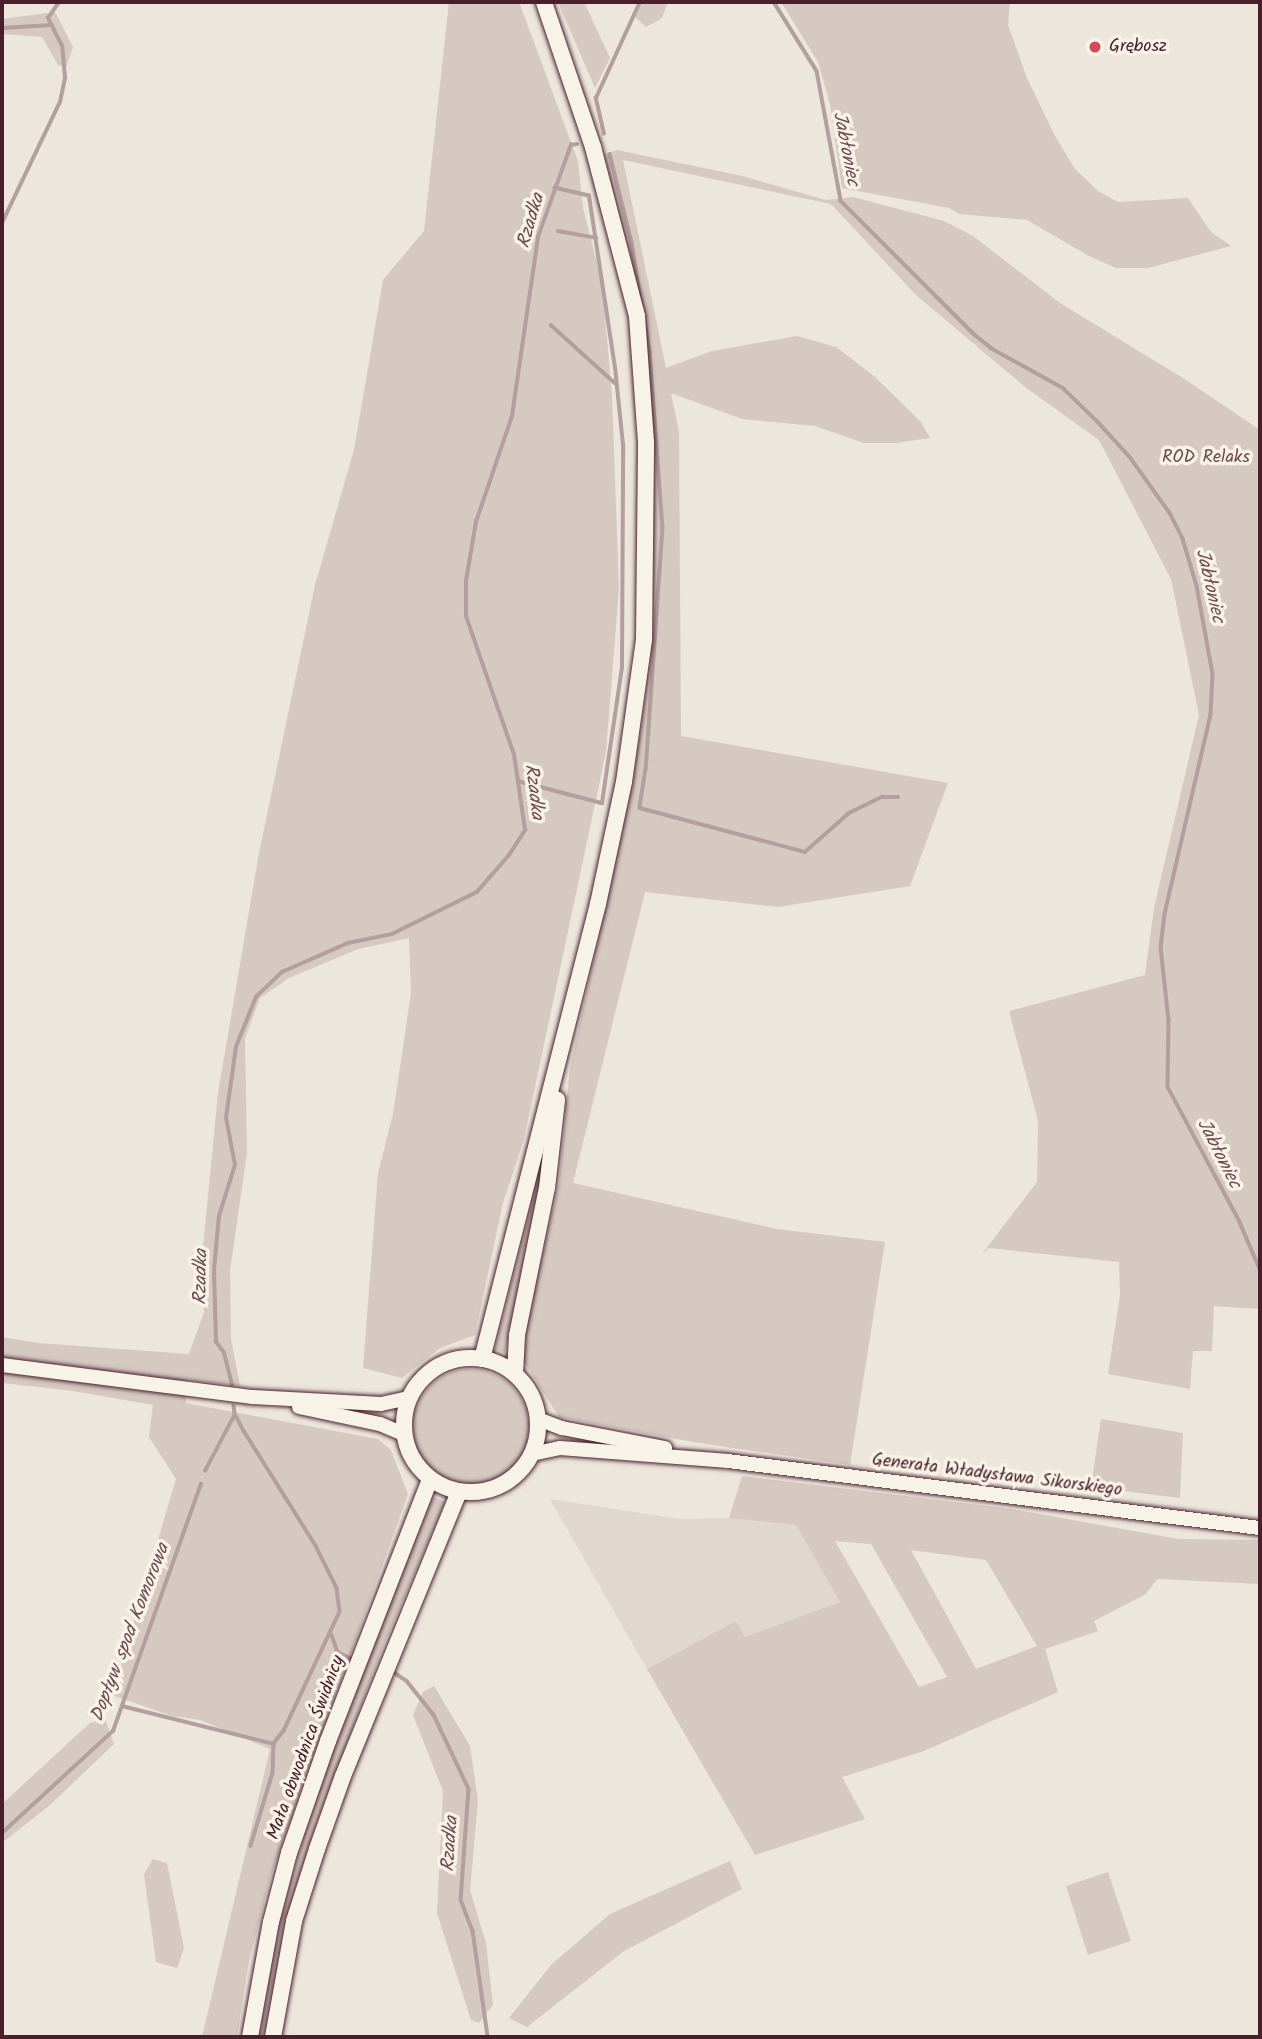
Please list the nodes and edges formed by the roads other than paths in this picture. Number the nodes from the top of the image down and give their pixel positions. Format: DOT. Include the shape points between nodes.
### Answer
graph roads {
  1 [pos="544,2"];
  2 [pos="561,1052"];
  3 [pos="482,1359"];
  4 [pos="2,1365"];
  5 [pos="515,1374"];
  6 [pos="253,1397"];
  7 [pos="409,1398"];
  8 [pos="538,1419"];
  9 [pos="403,1434"];
  10 [pos="532,1454"];
  11 [pos="728,1461"];
  12 [pos="430,1480"];
  13 [pos="459,1492"];
  14 [pos="1260,1528"];
  15 [pos="250,2037"];
  16 [pos="273,2037"];
  1 -- 2 [label="main road" via="593,147 637,316 646,442 644,640 624,782"];
  2 -- 3 [label="main road"];
  2 -- 5 [label="main road" via="552,1152 517,1335"];
  3 -- 5 [label="main road"];
  3 -- 7 [label="main road" via="464,1358 431,1371"];
  4 -- 6 [label="street"];
  5 -- 8 [label="main road" via="531,1394"];
  6 -- 7 [label="street" via="381,1404"];
  6 -- 9 [label="street" via="380,1424"];
  7 -- 9 [label="main road"];
  8 -- 10 [label="main road"];
  8 -- 11 [label="street, Generała Władysława Sikorskiego" via="562,1428"];
  9 -- 12 [label="main road" via="417,1467"];
  10 -- 11 [label="street, Generała Władysława Sikorskiego" via="560,1448"];
  10 -- 13 [label="main road" via="502,1485 481,1492"];
  11 -- 14 [label="street, Generała Władysława Sikorskiego"];
  12 -- 13 [label="main road"];
  12 -- 15 [label="main road, Mała obwodnica Świdnicy" via="289,1853"];
  13 -- 16 [label="main road" via="317,1849 294,1922"];
}
